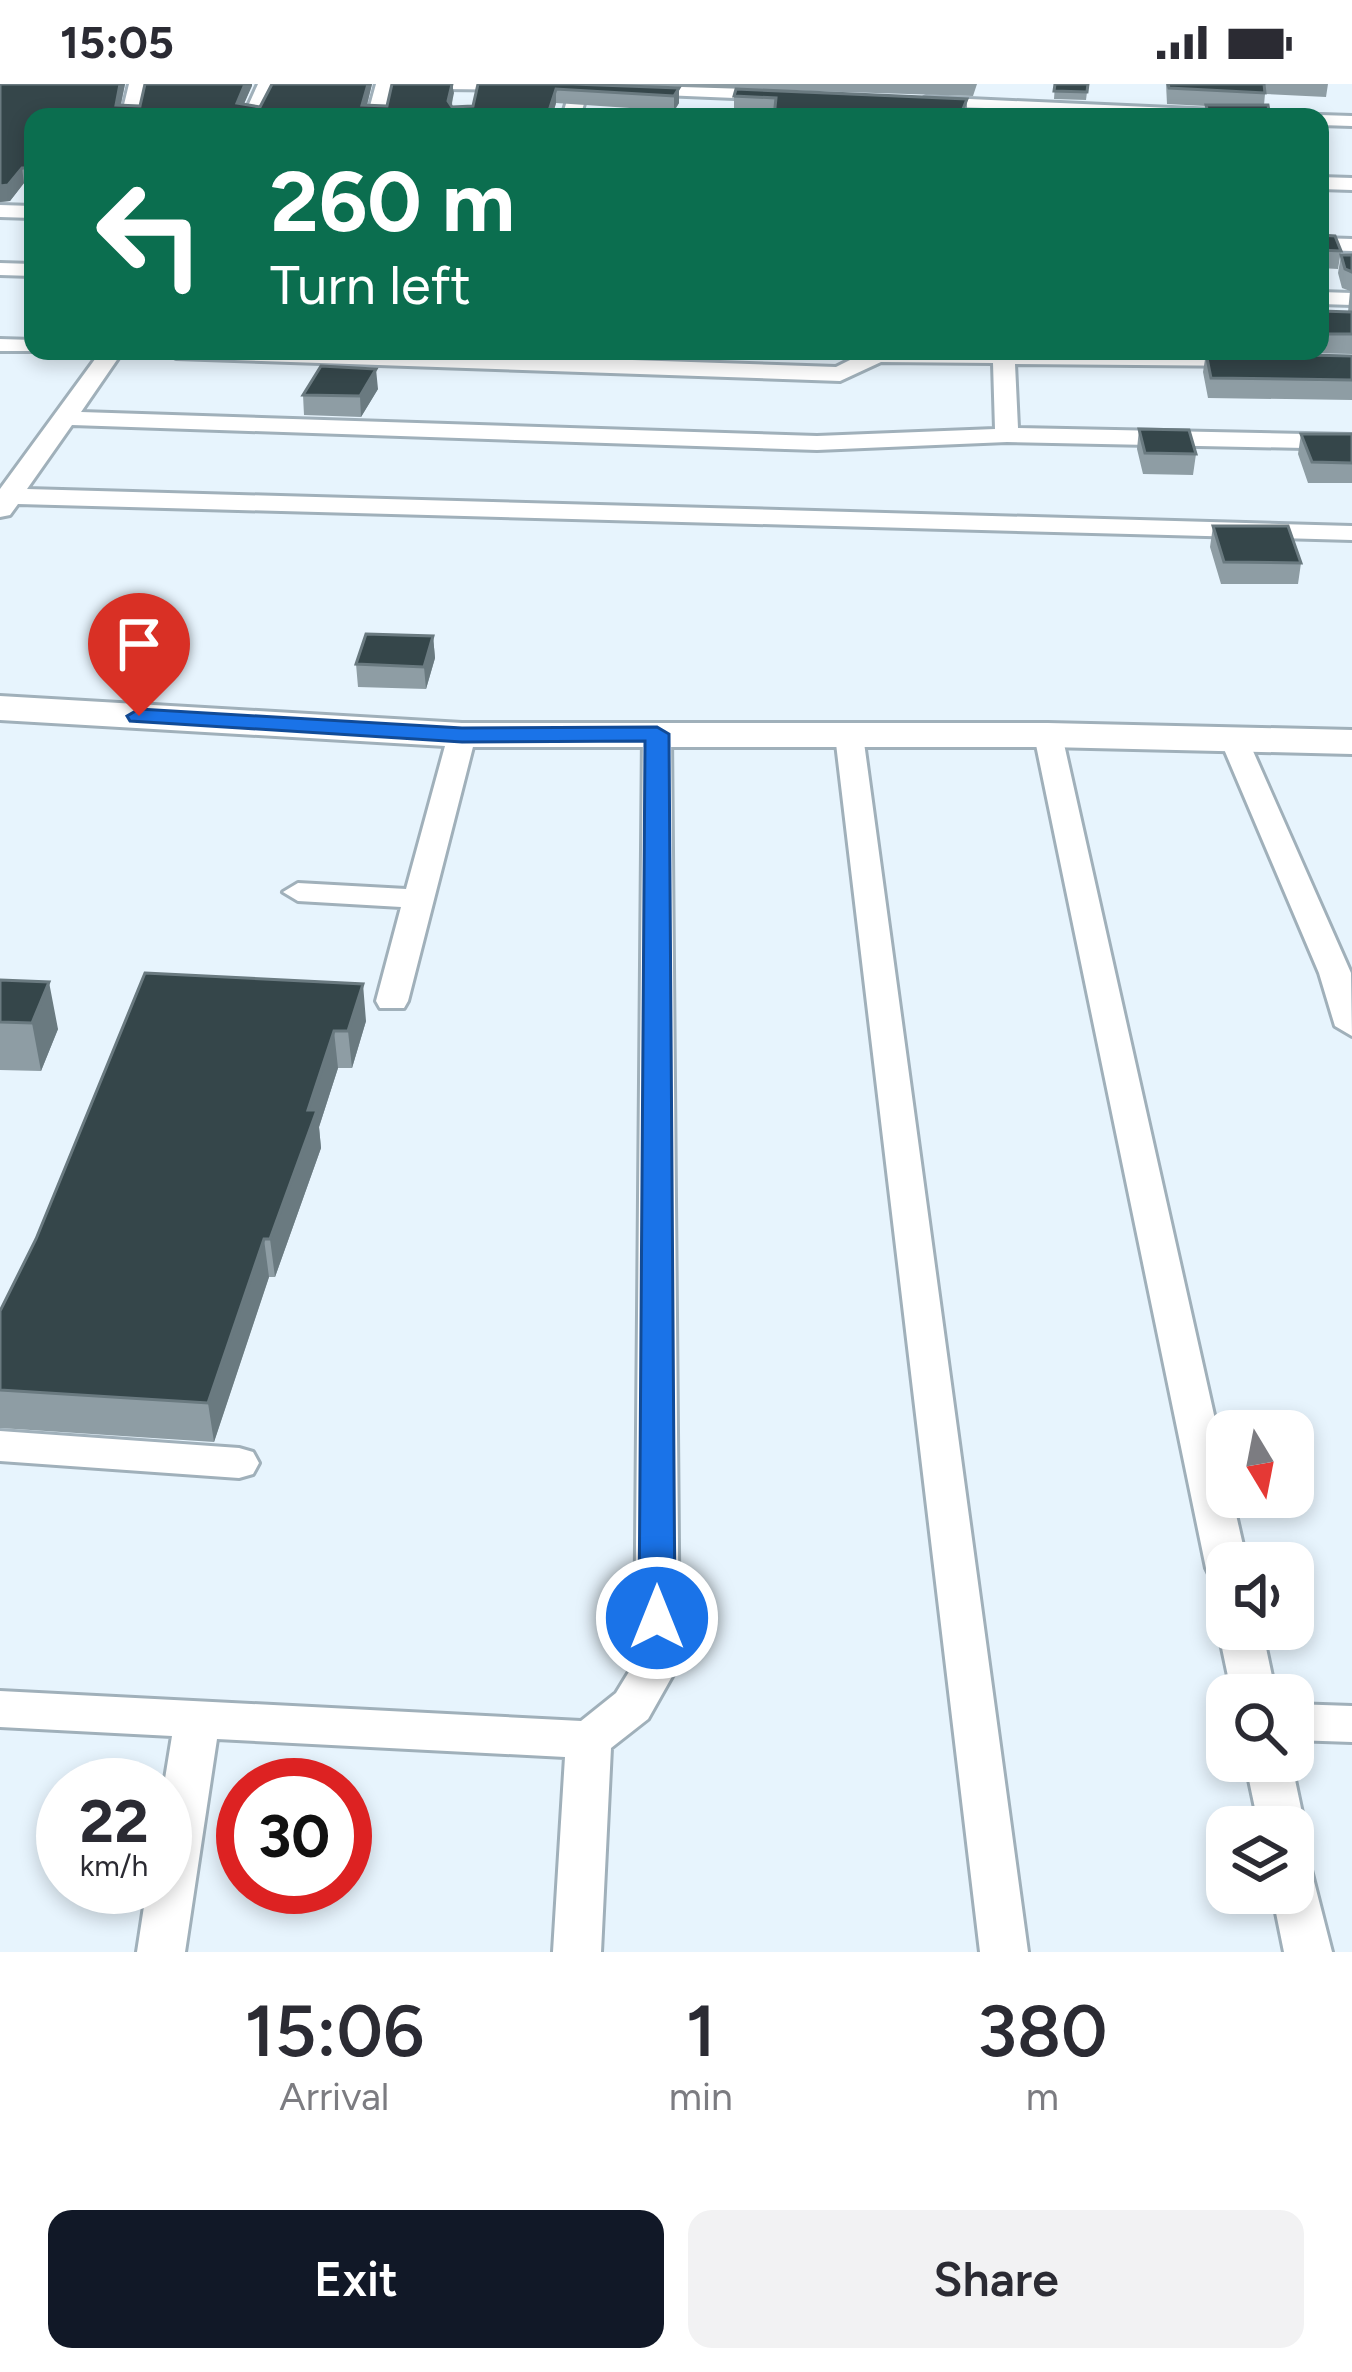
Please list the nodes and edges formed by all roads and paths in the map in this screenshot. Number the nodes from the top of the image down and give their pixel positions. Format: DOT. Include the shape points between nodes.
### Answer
graph roads {
  1 [pos="444,84"];
  2 [pos="536,86"];
  3 [pos="558,86"];
  4 [pos="594,86"];
  5 [pos="657,87"];
  6 [pos="468,90"];
  7 [pos="786,90"];
  8 [pos="808,97"];
  9 [pos="899,101"];
  10 [pos="979,108"];
  11 [pos="1098,108"];
  12 [pos="1180,108"];
  13 [pos="106,360"];
  14 [pos="436,360"];
  15 [pos="867,360"];
  16 [pos="1004,360"];
  17 [pos="1220,360"];
  18 [pos="1282,362"];
  19 [pos="65,418"];
  20 [pos="1007,435"];
  21 [pos="1352,442"];
  22 [pos="4,501"];
  23 [pos="1352,533"];
  24 [pos="0,708"];
  25 [pos="657,734"];
  26 [pos="462,735"];
  27 [pos="849,735"];
  28 [pos="1048,735"];
  29 [pos="1235,742"];
  30 [pos="1352,742"];
  31 [pos="298,892"];
  32 [pos="419,899"];
  33 [pos="1343,973"];
  34 [pos="392,1001"];
  35 [pos="1352,1026"];
  36 [pos="0,1446"];
  37 [pos="239,1463"];
  38 [pos="1221,1542"];
  39 [pos="0,1709"];
  40 [pos="197,1721"];
  41 [pos="1314,1723"];
  42 [pos="1352,1724"];
  43 [pos="589,1740"];
  44 [pos="1300,1914"];
  45 [pos="161,1952"];
  46 [pos="577,1952"];
  47 [pos="1004,1952"];
  48 [pos="1308,1952"];
  1 -- 6 [label="street"];
  2 -- 6 [label="street"];
  3 -- 4 [label="street"];
  4 -- 5 [label="street"];
  5 -- 7 [label="street"];
  7 -- 8 [label="street"];
  9 -- 10 [label="street"];
  11 -- 12 [label="street"];
  13 -- 19 [label="street"];
  14 -- 15 [label="street" via="840,374"];
  16 -- 20 [label="street"];
  17 -- 18 [label="street"];
  19 -- 20 [label="street" via="817,443"];
  19 -- 22 [label="street"];
  20 -- 21 [label="street"];
  22 -- 23 [label="street"];
  24 -- 26 [label="street"];
  25 -- 26 [label="street"];
  25 -- 27 [label="street"];
  25 -- 43 [label="street" via="657,1664 632,1706"];
  26 -- 32 [label="street"];
  27 -- 28 [label="street"];
  27 -- 47 [label="street"];
  28 -- 29 [label="street"];
  28 -- 38 [label="street"];
  29 -- 30 [label="street"];
  29 -- 33 [label="street"];
  31 -- 32 [label="street"];
  32 -- 34 [label="street"];
  33 -- 35 [label="street"];
  36 -- 37 [label="street"];
  39 -- 40 [label="street"];
  40 -- 43 [label="street"];
  40 -- 45 [label="street"];
  41 -- 42 [label="street"];
  43 -- 46 [label="street"];
  44 -- 48 [label="street"];
}
